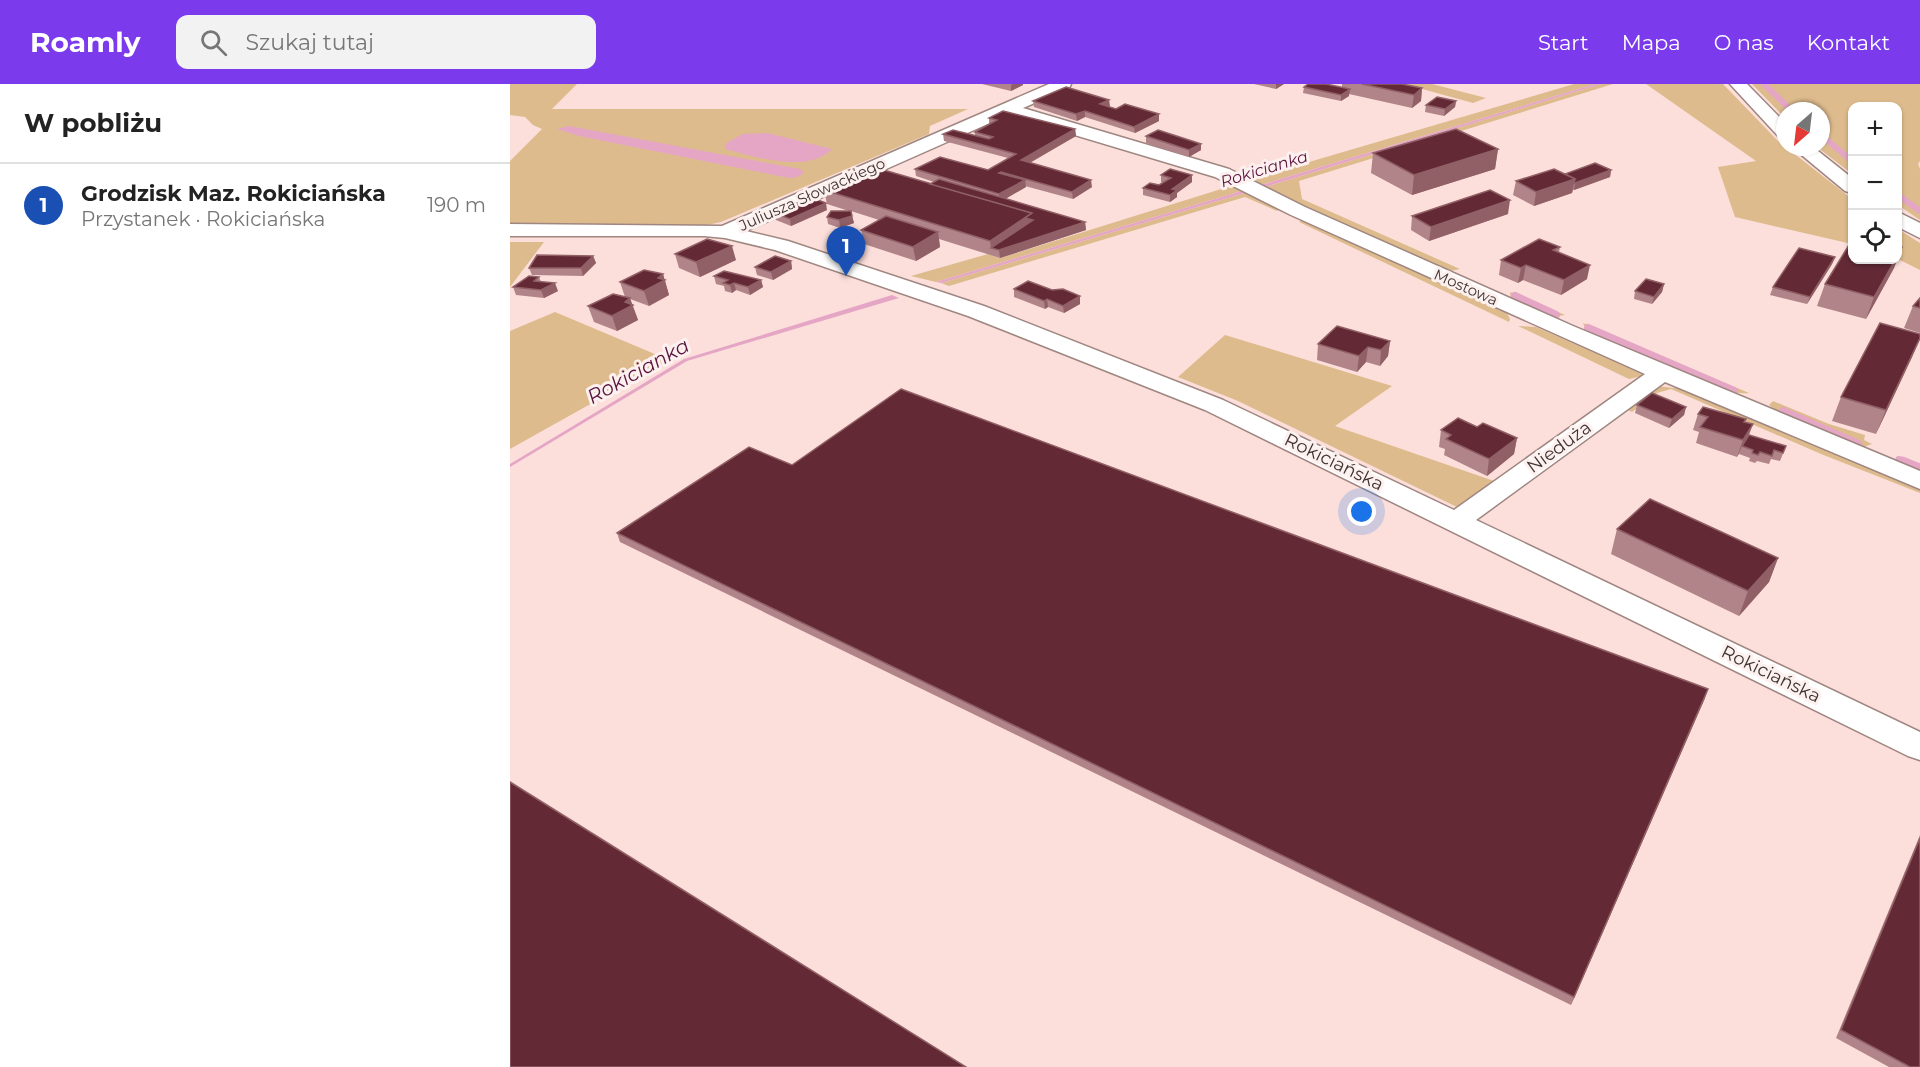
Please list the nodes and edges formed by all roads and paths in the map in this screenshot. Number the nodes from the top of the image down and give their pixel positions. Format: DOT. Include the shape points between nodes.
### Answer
graph roads {
  1 [pos="1063,84"];
  2 [pos="1738,84"];
  3 [pos="1006,109"];
  4 [pos="1776,124"];
  5 [pos="1812,156"];
  6 [pos="1848,184"];
  7 [pos="1902,221"];
  8 [pos="510,230"];
  9 [pos="725,232"];
  10 [pos="1920,232"];
  11 [pos="1662,373"];
  12 [pos="1920,481"];
  13 [pos="1457,521"];
  14 [pos="1920,747"];
  1 -- 3 [label="street, Juliusza Słowackiego"];
  2 -- 4 [label="street"];
  3 -- 9 [label="street, Juliusza Słowackiego"];
  3 -- 11 [label="street, Mostowa" via="1191,162"];
  5 -- 6 [label="street"];
  7 -- 10 [label="street"];
  8 -- 9 [label="street, Juliusza Słowackiego"];
  9 -- 13 [label="street, Rokiciańska" via="781,245 976,311 1214,405"];
  11 -- 12 [label="street, Mostowa"];
  11 -- 13 [label="street, Nieduża"];
  13 -- 14 [label="street, Rokiciańska"];
}
